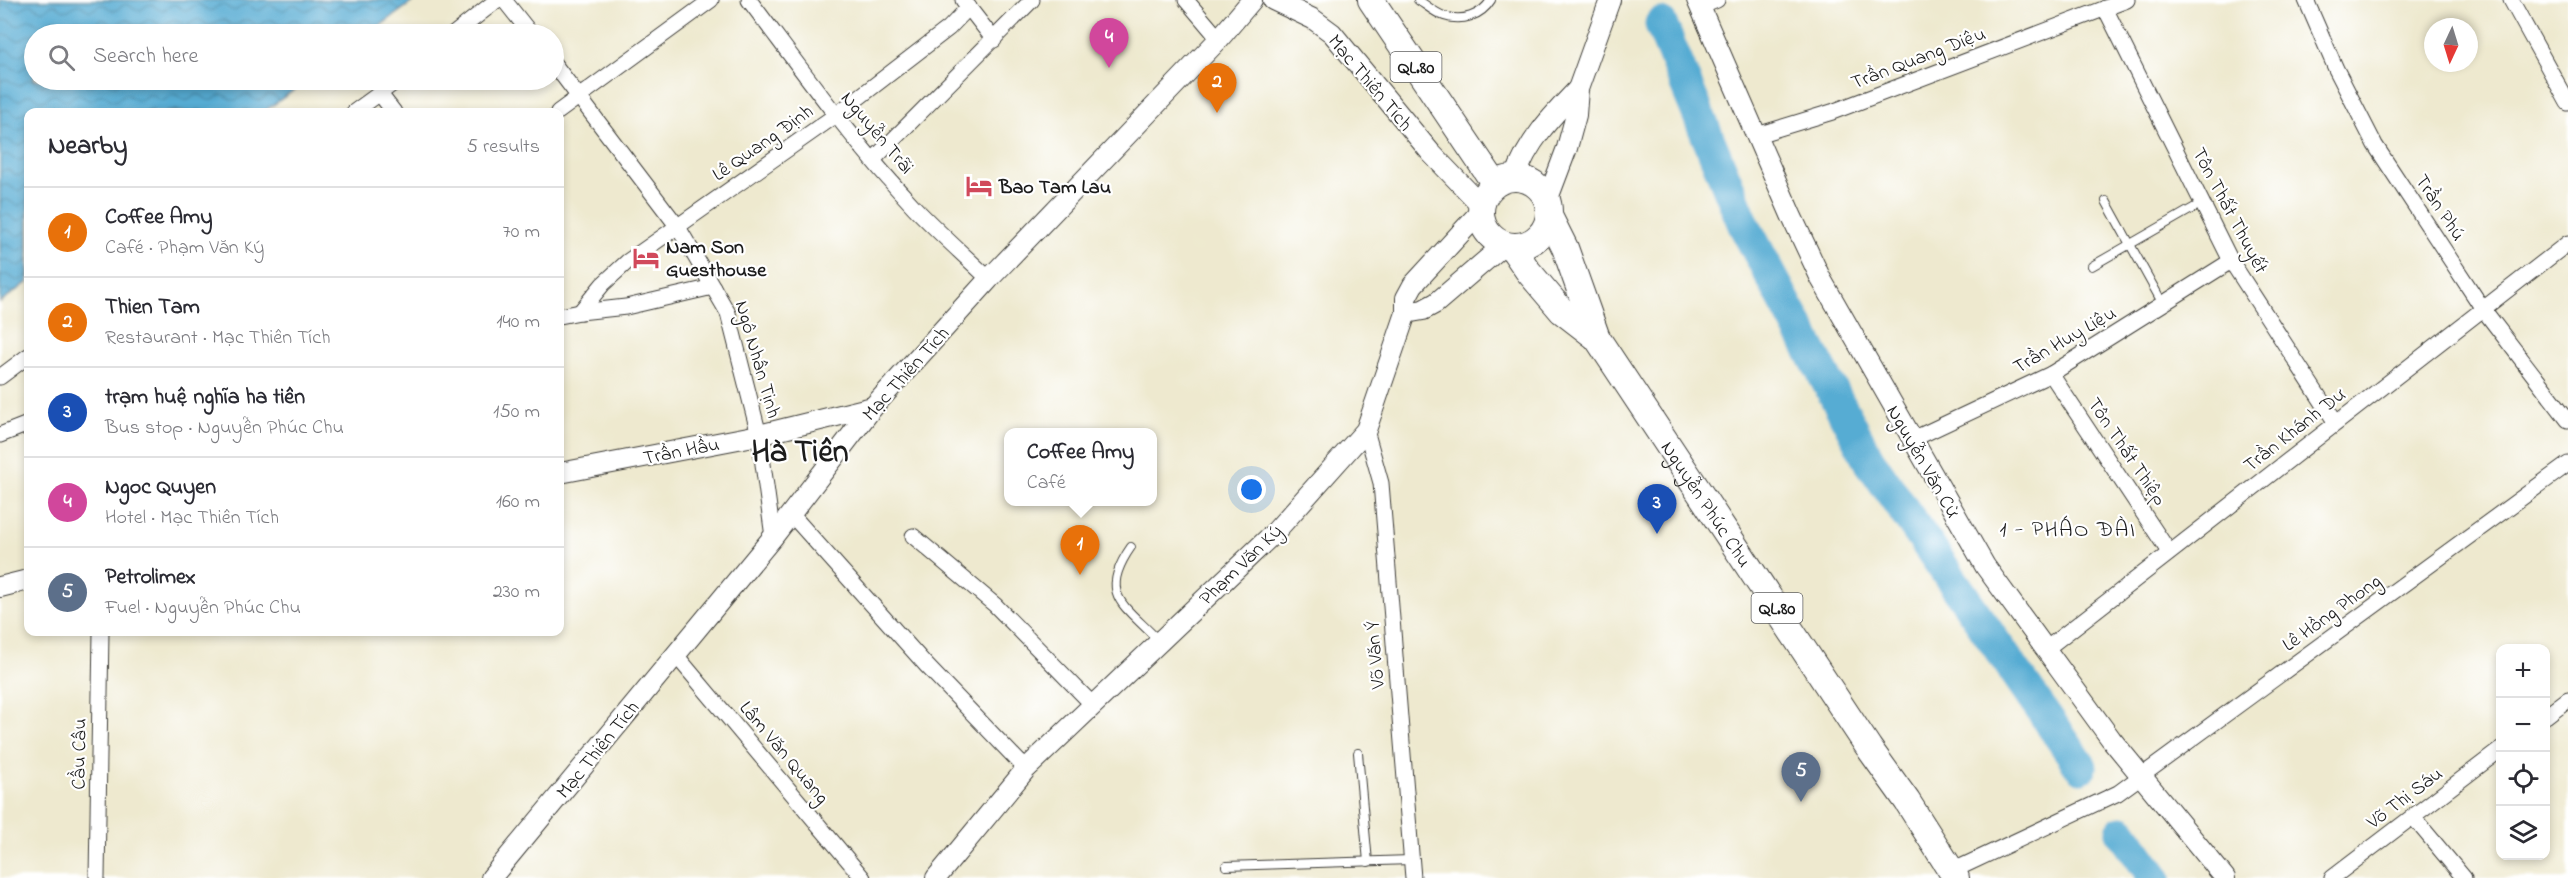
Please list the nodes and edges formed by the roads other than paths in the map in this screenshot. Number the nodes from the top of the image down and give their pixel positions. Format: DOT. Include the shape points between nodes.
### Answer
graph roads {
  1 [pos="497,0"];
  2 [pos="504,0"];
  3 [pos="711,0"];
  4 [pos="749,0"];
  5 [pos="1032,0"];
  6 [pos="1186,0"];
  7 [pos="1252,0"];
  8 [pos="1273,0"];
  9 [pos="1371,0"];
  10 [pos="1418,0"];
  11 [pos="1491,0"];
  12 [pos="1610,0"];
  13 [pos="2127,0"];
  14 [pos="2306,0"];
  15 [pos="2511,0"];
  16 [pos="1704,2"];
  17 [pos="966,4"];
  18 [pos="2105,8"];
  19 [pos="467,24"];
  20 [pos="523,24"];
  21 [pos="1219,39"];
  22 [pos="994,40"];
  23 [pos="564,77"];
  24 [pos="1578,89"];
  25 [pos="385,90"];
  26 [pos="380,94"];
  27 [pos="579,97"];
  28 [pos="2568,103"];
  29 [pos="360,108"];
  30 [pos="391,108"];
  31 [pos="564,108"];
  32 [pos="836,115"];
  33 [pos="1757,135"];
  34 [pos="873,160"];
  35 [pos="1493,195"];
  36 [pos="2106,201"];
  37 [pos="2202,203"];
  38 [pos="1548,208"];
  39 [pos="678,227"];
  40 [pos="2131,243"];
  41 [pos="2568,243"];
  42 [pos="1508,245"];
  43 [pos="2231,261"];
  44 [pos="2092,266"];
  45 [pos="989,279"];
  46 [pos="713,287"];
  47 [pos="2163,304"];
  48 [pos="2483,309"];
  49 [pos="580,312"];
  50 [pos="1406,313"];
  51 [pos="564,315"];
  52 [pos="1597,338"];
  53 [pos="24,359"];
  54 [pos="2051,374"];
  55 [pos="0,377"];
  56 [pos="873,407"];
  57 [pos="2568,420"];
  58 [pos="2336,423"];
  59 [pos="24,426"];
  60 [pos="1366,430"];
  61 [pos="0,435"];
  62 [pos="759,435"];
  63 [pos="1911,440"];
  64 [pos="2568,464"];
  65 [pos="564,472"];
  66 [pos="791,514"];
  67 [pos="913,536"];
  68 [pos="773,537"];
  69 [pos="1131,547"];
  70 [pos="2169,552"];
  71 [pos="24,581"];
  72 [pos="0,587"];
  73 [pos="101,636"];
  74 [pos="1160,641"];
  75 [pos="2046,649"];
  76 [pos="675,654"];
  77 [pos="2566,703"];
  78 [pos="1093,705"];
  79 [pos="2550,713"];
  80 [pos="2497,752"];
  81 [pos="1358,753"];
  82 [pos="1026,769"];
  83 [pos="2143,776"];
  84 [pos="2413,817"];
  85 [pos="1411,860"];
  86 [pos="1368,862"];
  87 [pos="1226,866"];
  88 [pos="1954,874"];
  89 [pos="97,878"];
  90 [pos="491,878"];
  91 [pos="863,878"];
  92 [pos="936,878"];
  93 [pos="1413,878"];
  94 [pos="2225,878"];
  95 [pos="2332,878"];
  96 [pos="2464,878"];
  1 -- 19 [label="street"];
  2 -- 20 [label="street"];
  3 -- 27 [label="street"];
  4 -- 32 [label="street, Nguyễn Trãi"];
  5 -- 22 [label="street"];
  6 -- 21 [label="street"];
  7 -- 21 [label="street, Mạc Thiên Tích"];
  8 -- 35 [label="street, Mạc Thiên Tích" via="1332,33 1425,146"];
  9 -- 35 [label="highway, QL.80"];
  10 -- 11 [label="lane" via="1444,16 1469,18 1486,8"];
  12 -- 24 [label="street"];
  13 -- 18 [label="street, Trần Quang Diệu"];
  14 -- 48 [label="street, Trần Phú" via="2374,145"];
  15 -- 28 [label="street"];
  16 -- 33 [label="street, Nguyễn Văn Cừ"];
  17 -- 22 [label="street"];
  17 -- 32 [label="street, Lê Quang Định" via="949,28"];
  18 -- 33 [label="street, Trần Quang Diệu" via="1832,112"];
  18 -- 37 [label="street, Tôn Thất Thuyết"];
  21 -- 45 [label="street, Mạc Thiên Tích"];
  22 -- 34 [label="street"];
  23 -- 27 [label="street, Ngô Nhân Tịnh"];
  24 -- 35 [label="street, Phạm Văn Ký" via="1536,136"];
  24 -- 38 [label="street" via="1576,115"];
  25 -- 26 [label="street"];
  26 -- 29 [label="street"];
  26 -- 30 [label="street"];
  27 -- 31 [label="street"];
  27 -- 39 [label="street, Ngô Nhân Tịnh"];
  32 -- 34 [label="street, Nguyễn Trãi"];
  32 -- 39 [label="street, Lê Quang Định"];
  33 -- 63 [label="street, Nguyễn Văn Cừ" via="1821,279"];
  34 -- 45 [label="street, Nguyễn Trãi" via="914,207"];
  35 -- 38 [label="highway" via="1533,183"];
  35 -- 42 [label="highway" via="1487,232"];
  35 -- 50 [label="street, Phạm Văn Ký" via="1413,285 1406,298"];
  36 -- 40 [label="lane"];
  37 -- 40 [label="lane"];
  37 -- 43 [label="street, Tôn Thất Thuyết"];
  38 -- 42 [label="highway" via="1540,235 1532,242"];
  38 -- 52 [label="highway, Nguyễn Phúc Chu"];
  39 -- 46 [label="street, Ngô Nhân Tịnh"];
  39 -- 49 [label="street, Lê Quang Định" via="619,269"];
  40 -- 44 [label="lane"];
  40 -- 47 [label="lane"];
  41 -- 48 [label="street, Trần Khánh Dư"];
  42 -- 50 [label="street" via="1436,303"];
  42 -- 52 [label="highway, Nguyễn Phúc Chu / QL.80" via="1562,311"];
  43 -- 47 [label="street, Trần Huy Liệu"];
  43 -- 58 [label="street, Tôn Thất Thuyết"];
  45 -- 56 [label="street, Mạc Thiên Tích"];
  46 -- 49 [label="street" via="626,307"];
  46 -- 62 [label="street, Ngô Nhân Tịnh" via="728,313"];
  47 -- 54 [label="street, Trần Huy Liệu"];
  48 -- 57 [label="street, Trần Phú"];
  48 -- 58 [label="street, Trần Khánh Dư"];
  49 -- 51 [label="street"];
  50 -- 60 [label="street, Phạm Văn Ký"];
  52 -- 88 [label="highway, Nguyễn Phúc Chu / QL.80"];
  53 -- 55 [label="street"];
  54 -- 63 [label="street, Trần Huy Liệu"];
  54 -- 70 [label="street, Tôn Thất Thiệp"];
  56 -- 62 [label="street, Trần Hầu"];
  56 -- 66 [label="street, Mạc Thiên Tích"];
  58 -- 70 [label="street, Trần Khánh Dư"];
  59 -- 61 [label="street"];
  60 -- 74 [label="street, Phạm Văn Ký" via="1275,532"];
  60 -- 85 [label="street, Võ Văn Ý" via="1381,483"];
  62 -- 65 [label="street, Trần Hầu"];
  62 -- 68 [label="street, Ngô Nhân Tịnh"];
  63 -- 75 [label="street, Nguyễn Văn Cừ" via="1985,566"];
  64 -- 83 [label="street, Lê Hồng Phong"];
  66 -- 68 [label="street, Mạc Thiên Tích"];
  66 -- 82 [label="street" via="926,665"];
  67 -- 78 [label="street" via="995,605"];
  68 -- 76 [label="street, Mạc Thiên Tích"];
  69 -- 74 [label="lane" via="1118,566 1114,582 1117,596"];
  70 -- 75 [label="street, Trần Khánh Dư"];
  71 -- 72 [label="street"];
  73 -- 89 [label="street, Cầu Câu"];
  74 -- 78 [label="street, Phạm Văn Ký"];
  75 -- 83 [label="street, Nguyễn Văn Cừ"];
  76 -- 90 [label="street, Mạc Thiên Tích"];
  76 -- 91 [label="street, Lâm Văn Quang"];
  77 -- 79 [label="street"];
  78 -- 82 [label="street, Phạm Văn Ký"];
  80 -- 84 [label="street, Võ Thị Sáu"];
  81 -- 86 [label="lane"];
  82 -- 92 [label="street, Phạm Văn Ký"];
  83 -- 88 [label="street, Lê Hồng Phong" via="2118,794"];
  83 -- 94 [label="street, Nguyễn Văn Cừ"];
  84 -- 95 [label="street, Võ Thị Sáu"];
  84 -- 96 [label="street"];
  85 -- 86 [label="lane"];
  85 -- 93 [label="street, Võ Văn Ý"];
  86 -- 87 [label="lane"];
}
